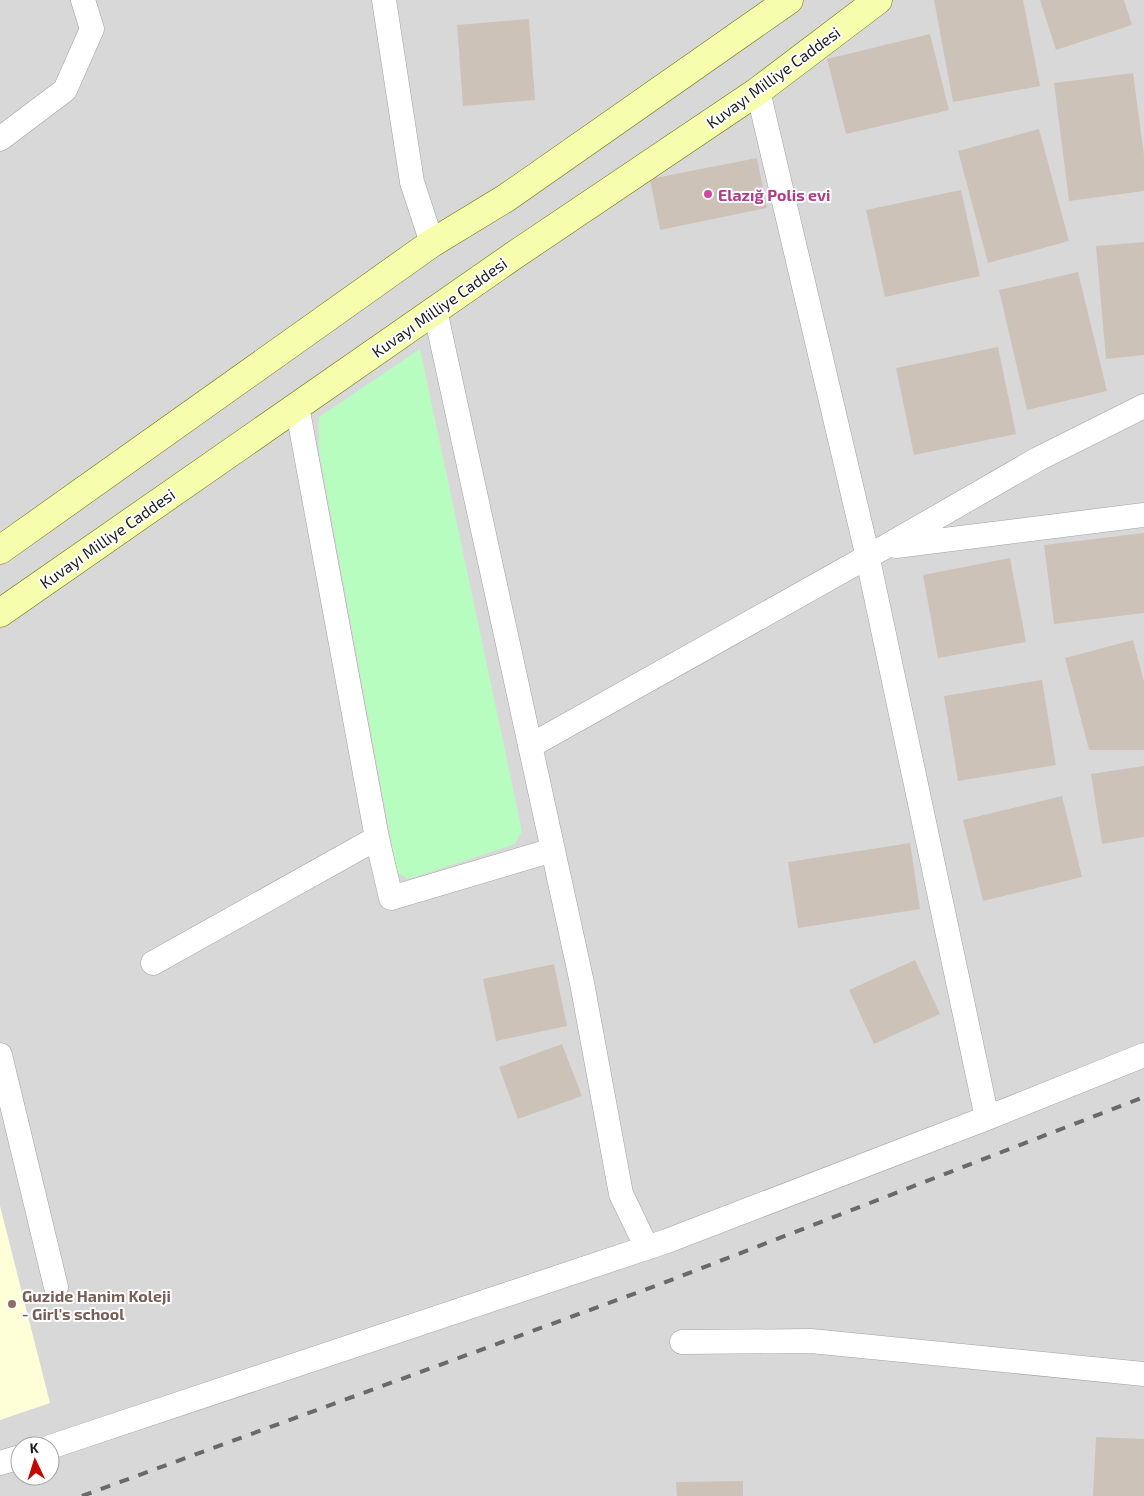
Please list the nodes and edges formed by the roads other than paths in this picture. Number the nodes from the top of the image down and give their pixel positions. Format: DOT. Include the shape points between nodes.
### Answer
graph roads {
  1 [pos="83,0"];
  2 [pos="384,0"];
  3 [pos="789,0"];
  4 [pos="878,0"];
  5 [pos="766,7"];
  6 [pos="758,91"];
  7 [pos="0,139"];
  8 [pos="432,243"];
  9 [pos="435,310"];
  10 [pos="297,406"];
  11 [pos="1144,406"];
  12 [pos="1144,515"];
  13 [pos="0,550"];
  14 [pos="876,552"];
  15 [pos="0,613"];
  16 [pos="530,746"];
  17 [pos="377,838"];
  18 [pos="553,850"];
  19 [pos="153,963"];
  20 [pos="0,1055"];
  21 [pos="1144,1055"];
  22 [pos="987,1118"];
  23 [pos="647,1248"];
  24 [pos="56,1287"];
  25 [pos="682,1342"];
  26 [pos="1144,1374"];
  27 [pos="60,1444"];
  1 -- 7 [label="street" via="92,29 65,90"];
  2 -- 8 [label="street" via="412,182"];
  3 -- 5 [label="main road"];
  4 -- 6 [label="main road, Kuvayı Milliye Caddesi"];
  5 -- 8 [label="main road" via="506,198"];
  6 -- 9 [label="main road, Kuvayı Milliye Caddesi"];
  6 -- 14 [label="street"];
  8 -- 13 [label="main road"];
  9 -- 10 [label="main road, Kuvayı Milliye Caddesi"];
  9 -- 16 [label="street"];
  10 -- 15 [label="main road, Kuvayı Milliye Caddesi"];
  10 -- 17 [label="street"];
  11 -- 14 [label="street" via="1038,459"];
  12 -- 14 [label="street"];
  14 -- 16 [label="street"];
  14 -- 22 [label="street"];
  16 -- 18 [label="street"];
  17 -- 18 [label="street" via="391,898"];
  17 -- 19 [label="street"];
  18 -- 23 [label="street" via="582,983 621,1194"];
  20 -- 24 [label="street"];
  21 -- 22 [label="street"];
  22 -- 23 [label="street"];
  23 -- 27 [label="street"];
  25 -- 26 [label="street" via="811,1341"];
}
